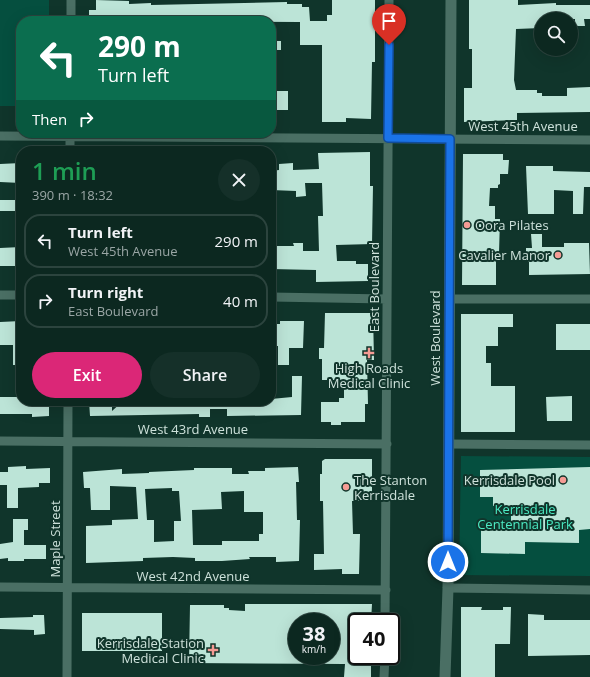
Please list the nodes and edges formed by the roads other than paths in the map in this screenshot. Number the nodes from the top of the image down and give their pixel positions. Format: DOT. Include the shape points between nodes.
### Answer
graph roads {
  1 [pos="71,0"];
  2 [pos="389,0"];
  3 [pos="451,0"];
  4 [pos="71,16"];
  5 [pos="0,136"];
  6 [pos="16,136"];
  7 [pos="276,137"];
  8 [pos="388,138"];
  9 [pos="450,139"];
  10 [pos="590,140"];
  11 [pos="0,295"];
  12 [pos="16,295"];
  13 [pos="276,297"];
  14 [pos="387,299"];
  15 [pos="450,299"];
  16 [pos="590,299"];
  17 [pos="68,406"];
  18 [pos="0,441"];
  19 [pos="68,441"];
  20 [pos="386,444"];
  21 [pos="448,444"];
  22 [pos="590,445"];
  23 [pos="0,587"];
  24 [pos="68,588"];
  25 [pos="448,588"];
  26 [pos="386,590"];
  27 [pos="590,590"];
  28 [pos="385,613"];
  29 [pos="385,665"];
  30 [pos="67,677"];
  31 [pos="384,677"];
  32 [pos="445,677"];
  1 -- 4 [label="street"];
  2 -- 8 [label="street, East Boulevard"];
  3 -- 9 [label="street, West Boulevard"];
  5 -- 6 [label="street, West 45th Avenue"];
  7 -- 8 [label="street, West 45th Avenue"];
  8 -- 9 [label="street, West 45th Avenue"];
  8 -- 14 [label="street, East Boulevard"];
  9 -- 10 [label="street, West 45th Avenue"];
  9 -- 15 [label="street, West Boulevard"];
  11 -- 12 [label="street"];
  13 -- 14 [label="street"];
  14 -- 20 [label="street, East Boulevard"];
  15 -- 16 [label="street"];
  15 -- 21 [label="street, West Boulevard"];
  17 -- 19 [label="street, Maple Street"];
  18 -- 19 [label="street, West 43rd Avenue"];
  19 -- 20 [label="street, West 43rd Avenue"];
  19 -- 24 [label="street, Maple Street"];
  20 -- 26 [label="street, East Boulevard"];
  21 -- 22 [label="street"];
  21 -- 25 [label="street, West Boulevard"];
  23 -- 24 [label="street, West 42nd Avenue"];
  24 -- 26 [label="street, West 42nd Avenue"];
  24 -- 30 [label="street, Maple Street"];
  25 -- 27 [label="street"];
  25 -- 32 [label="street, West Boulevard"];
  26 -- 28 [label="street, East Boulevard"];
  29 -- 31 [label="street"];
}
